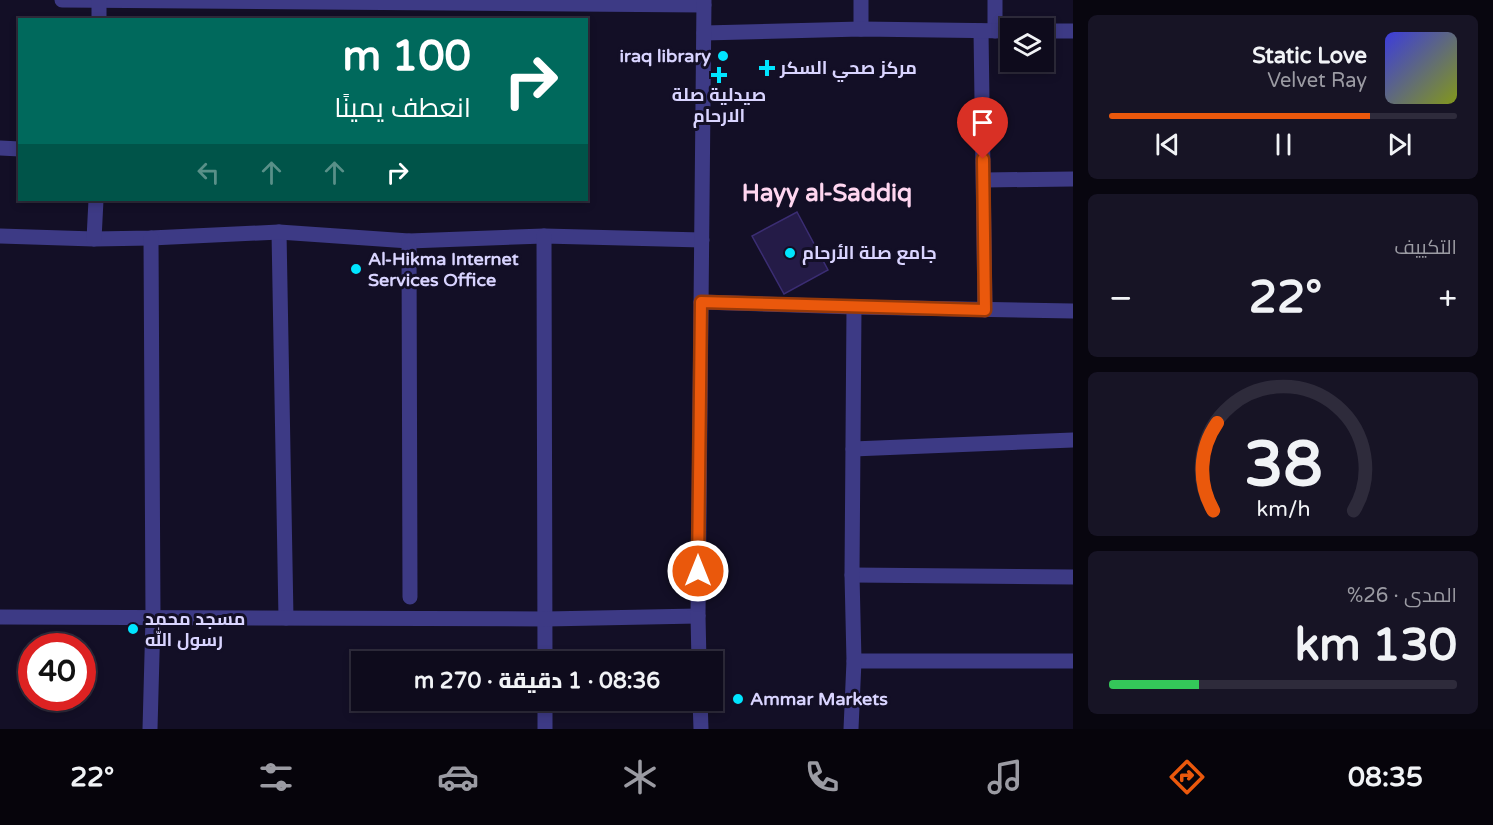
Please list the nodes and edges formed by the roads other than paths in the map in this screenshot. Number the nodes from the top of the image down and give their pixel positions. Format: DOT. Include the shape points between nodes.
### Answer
graph roads {
  1 [pos="62,0"];
  2 [pos="861,0"];
  3 [pos="995,0"];
  4 [pos="99,1"];
  5 [pos="311,1"];
  6 [pos="447,1"];
  7 [pos="704,2"];
  8 [pos="99,18"];
  9 [pos="861,29"];
  10 [pos="996,31"];
  11 [pos="1054,31"];
  12 [pos="1073,31"];
  13 [pos="704,33"];
  14 [pos="0,148"];
  15 [pos="18,149"];
  16 [pos="1073,178"];
  17 [pos="984,180"];
  18 [pos="96,201"];
  19 [pos="279,232"];
  20 [pos="0,236"];
  21 [pos="544,236"];
  22 [pos="94,238"];
  23 [pos="151,238"];
  24 [pos="702,240"];
  25 [pos="409,241"];
  26 [pos="701,302"];
  27 [pos="854,307"];
  28 [pos="985,310"];
  29 [pos="1073,311"];
  30 [pos="1073,440"];
  31 [pos="853,449"];
  32 [pos="852,575"];
  33 [pos="1073,577"];
  34 [pos="410,597"];
  35 [pos="698,616"];
  36 [pos="0,617"];
  37 [pos="153,618"];
  38 [pos="286,618"];
  39 [pos="546,619"];
  40 [pos="545,651"];
  41 [pos="699,651"];
  42 [pos="1073,660"];
  43 [pos="854,661"];
  44 [pos="545,711"];
  45 [pos="700,711"];
  46 [pos="150,729"];
  47 [pos="545,729"];
  48 [pos="701,729"];
  49 [pos="851,729"];
  1 -- 4 [label="street"];
  2 -- 9 [label="street"];
  3 -- 10 [label="street"];
  4 -- 5 [label="street"];
  4 -- 8 [label="street"];
  5 -- 6 [label="street"];
  6 -- 7 [label="street"];
  7 -- 13 [label="street"];
  9 -- 10 [label="street"];
  9 -- 13 [label="street"];
  10 -- 17 [label="street"];
  11 -- 12 [label="street"];
  13 -- 24 [label="street"];
  14 -- 15 [label="street"];
  16 -- 17 [label="street"];
  17 -- 28 [label="street"];
  18 -- 22 [label="street"];
  19 -- 23 [label="street"];
  19 -- 25 [label="street"];
  19 -- 38 [label="street"];
  20 -- 22 [label="street"];
  21 -- 24 [label="street"];
  21 -- 25 [label="street"];
  21 -- 39 [label="street"];
  22 -- 23 [label="street"];
  23 -- 37 [label="street"];
  24 -- 26 [label="street"];
  25 -- 34 [label="street"];
  26 -- 27 [label="street"];
  26 -- 35 [label="street"];
  27 -- 28 [label="street"];
  27 -- 31 [label="street"];
  28 -- 29 [label="street"];
  30 -- 31 [label="street"];
  31 -- 32 [label="street"];
  32 -- 33 [label="street"];
  32 -- 43 [label="street"];
  35 -- 39 [label="street"];
  35 -- 41 [label="street"];
  36 -- 37 [label="street"];
  37 -- 38 [label="street"];
  37 -- 46 [label="street"];
  38 -- 39 [label="street"];
  39 -- 40 [label="street"];
  42 -- 43 [label="street"];
  43 -- 49 [label="street"];
  44 -- 47 [label="street"];
  45 -- 48 [label="street"];
}
